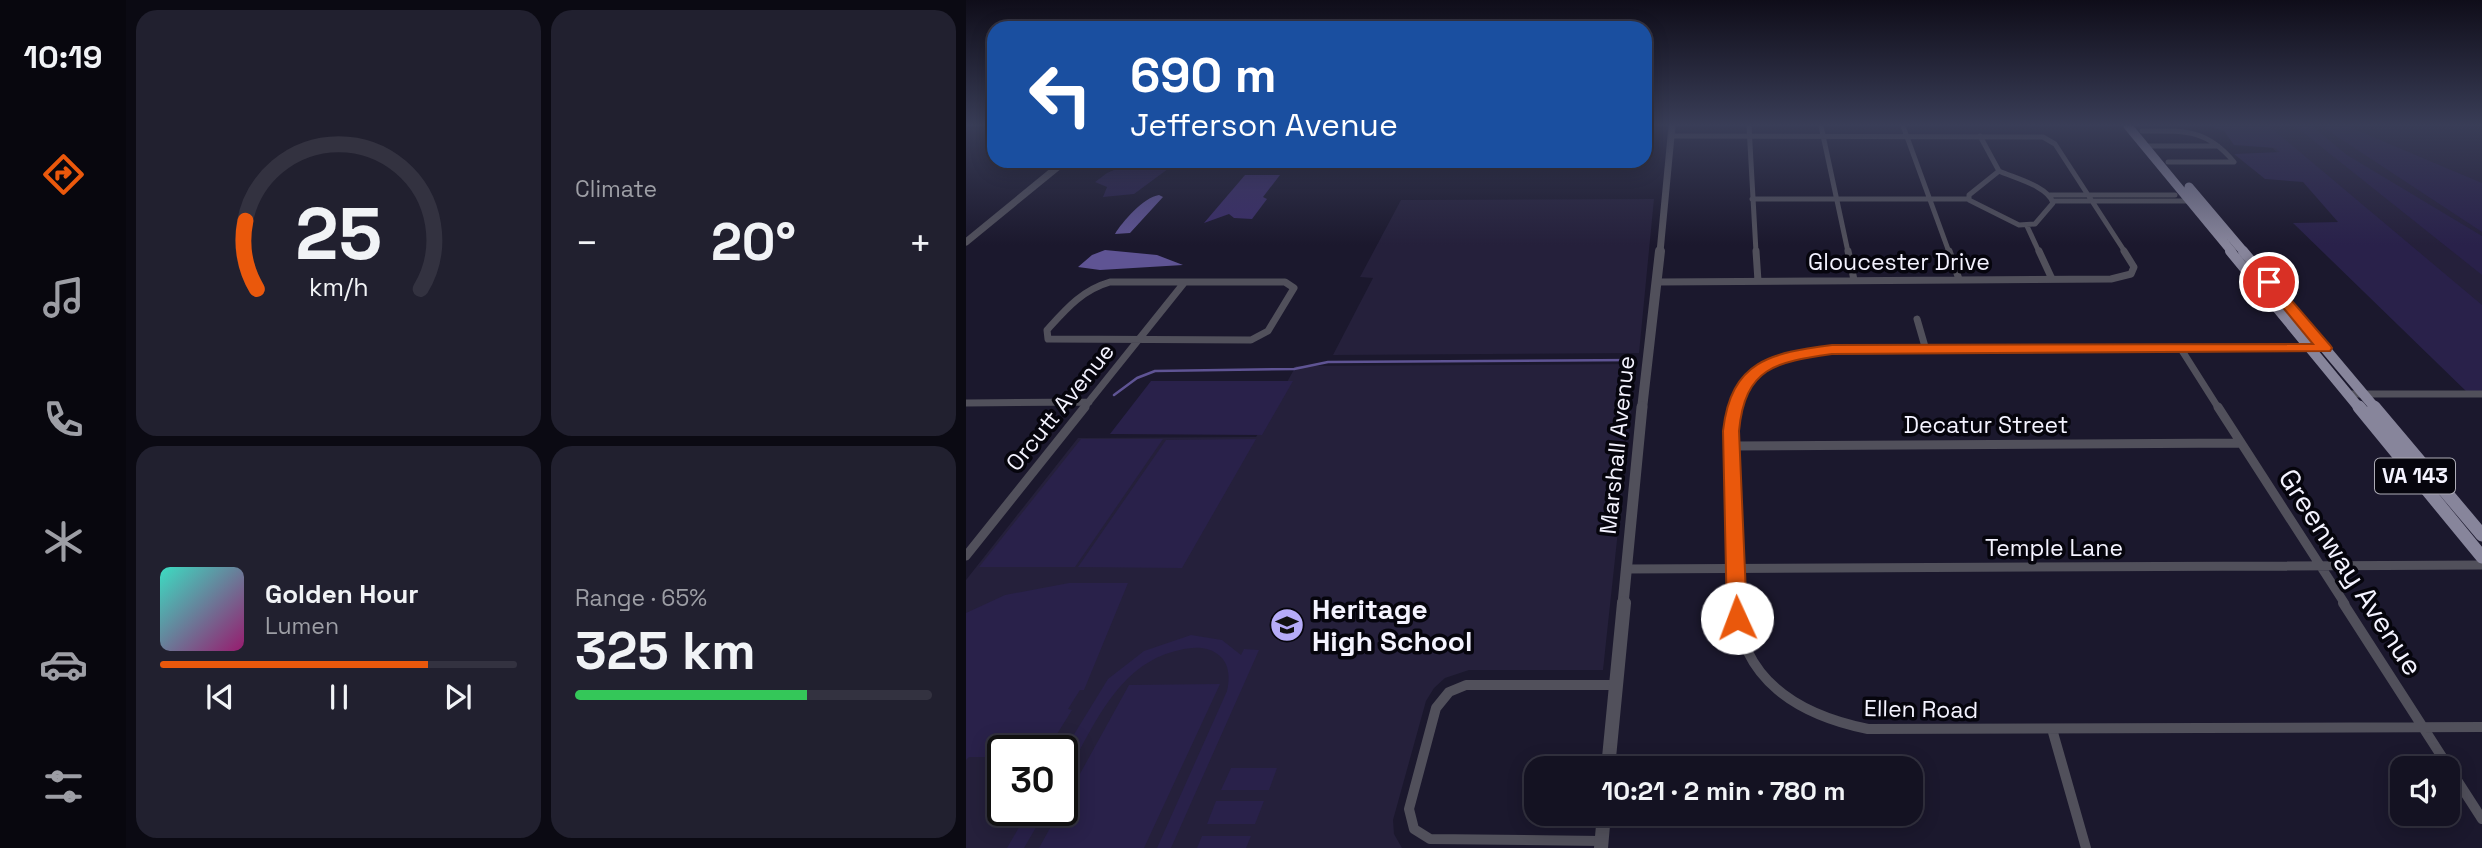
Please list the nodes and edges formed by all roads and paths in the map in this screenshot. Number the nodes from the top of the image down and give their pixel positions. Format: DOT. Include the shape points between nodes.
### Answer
graph roads {
  1 [pos="1669,166"];
  2 [pos="1750,166"];
  3 [pos="1829,166"];
  4 [pos="1917,166"];
  5 [pos="1996,166"];
  6 [pos="2070,166"];
  7 [pos="2166,166"];
  8 [pos="2170,166"];
  9 [pos="1056,168"];
  10 [pos="1999,171"];
  11 [pos="2052,198"];
  12 [pos="2092,198"];
  13 [pos="2192,198"];
  14 [pos="1752,199"];
  15 [pos="1836,199"];
  16 [pos="1929,199"];
  17 [pos="1969,199"];
  18 [pos="2027,226"];
  19 [pos="966,242"];
  20 [pos="1959,279"];
  21 [pos="2052,279"];
  22 [pos="1854,280"];
  23 [pos="1758,281"];
  24 [pos="1658,282"];
  25 [pos="1184,283"];
  26 [pos="1917,319"];
  27 [pos="1138,341"];
  28 [pos="2311,348"];
  29 [pos="2325,348"];
  30 [pos="2181,349"];
  31 [pos="1926,350"];
  32 [pos="2348,394"];
  33 [pos="2364,394"];
  34 [pos="2481,396"];
  35 [pos="1089,402"];
  36 [pos="966,403"];
  37 [pos="2241,443"];
  38 [pos="1732,446"];
  39 [pos="2482,535"];
  40 [pos="966,556"];
  41 [pos="2482,557"];
  42 [pos="2482,565"];
  43 [pos="2320,566"];
  44 [pos="1736,568"];
  45 [pos="1627,569"];
  46 [pos="1616,685"];
  47 [pos="2423,727"];
  48 [pos="2482,727"];
  49 [pos="2052,729"];
  50 [pos="1609,756"];
  51 [pos="2482,819"];
  52 [pos="1603,826"];
  53 [pos="1601,845"];
  54 [pos="2086,848"];
  1 -- 24 [label="street, Marshall Avenue"];
  2 -- 14 [label="street"];
  3 -- 15 [label="street"];
  4 -- 16 [label="street"];
  5 -- 10 [label="street"];
  6 -- 12 [label="street"];
  7 -- 13 [label="main road, VA 143"];
  8 -- 13 [label="main road, VA 143"];
  9 -- 19 [label="street"];
  10 -- 11 [label="street"];
  10 -- 17 [label="street"];
  11 -- 12 [label="street"];
  11 -- 18 [label="street" via="2035,224"];
  12 -- 13 [label="street"];
  12 -- 21 [label="street, Gloucester Drive" via="2134,267 2131,274"];
  13 -- 28 [label="main road, VA 143"];
  13 -- 29 [label="main road, VA 143"];
  14 -- 15 [label="street"];
  14 -- 23 [label="street"];
  15 -- 16 [label="street"];
  15 -- 22 [label="street"];
  16 -- 17 [label="street"];
  16 -- 20 [label="street"];
  17 -- 18 [label="street"];
  18 -- 21 [label="street"];
  20 -- 21 [label="street, Gloucester Drive"];
  20 -- 22 [label="street, Gloucester Drive"];
  22 -- 23 [label="street, Gloucester Drive"];
  23 -- 24 [label="street, Gloucester Drive"];
  24 -- 45 [label="street, Marshall Avenue"];
  25 -- 27 [label="street, Orcutt Avenue"];
  25 -- 27 [label="street" via="1097,285 1079,295 1046,333 1051,340"];
  25 -- 27 [label="street" via="1285,282 1294,288 1268,331 1258,338"];
  26 -- 31 [label="street"];
  27 -- 35 [label="street, Orcutt Avenue"];
  28 -- 29 [label="street, Ellen Road"];
  28 -- 30 [label="street, Ellen Road"];
  28 -- 32 [label="main road, VA 143"];
  29 -- 33 [label="main road, VA 143"];
  30 -- 31 [label="street, Ellen Road"];
  30 -- 37 [label="street, Greenway Avenue"];
  31 -- 38 [label="street, Ellen Road" via="1819,351 1772,362 1748,378 1737,394"];
  32 -- 33 [label="street"];
  32 -- 41 [label="main road, VA 143"];
  33 -- 34 [label="street"];
  33 -- 39 [label="main road, VA 143"];
  35 -- 36 [label="street"];
  35 -- 40 [label="street, Orcutt Avenue"];
  37 -- 38 [label="street, Decatur Street"];
  37 -- 43 [label="street, Greenway Avenue"];
  38 -- 44 [label="street, Ellen Road"];
  42 -- 43 [label="street, Temple Lane"];
  43 -- 44 [label="street, Temple Lane"];
  43 -- 47 [label="street, Greenway Avenue"];
  44 -- 45 [label="street, Temple Lane"];
  44 -- 49 [label="street, Ellen Road" via="1737,618 1747,652 1772,686 1813,713 1847,726 1878,730"];
  45 -- 46 [label="street, Marshall Avenue"];
  46 -- 50 [label="street, Marshall Avenue"];
  46 -- 53 [label="street" via="1466,685 1449,692 1436,708 1409,809 1413,829 1430,839"];
  47 -- 48 [label="street, Ellen Road"];
  47 -- 49 [label="street, Ellen Road"];
  47 -- 51 [label="street, Greenway Avenue"];
  49 -- 54 [label="street"];
  52 -- 53 [label="street"];
}
